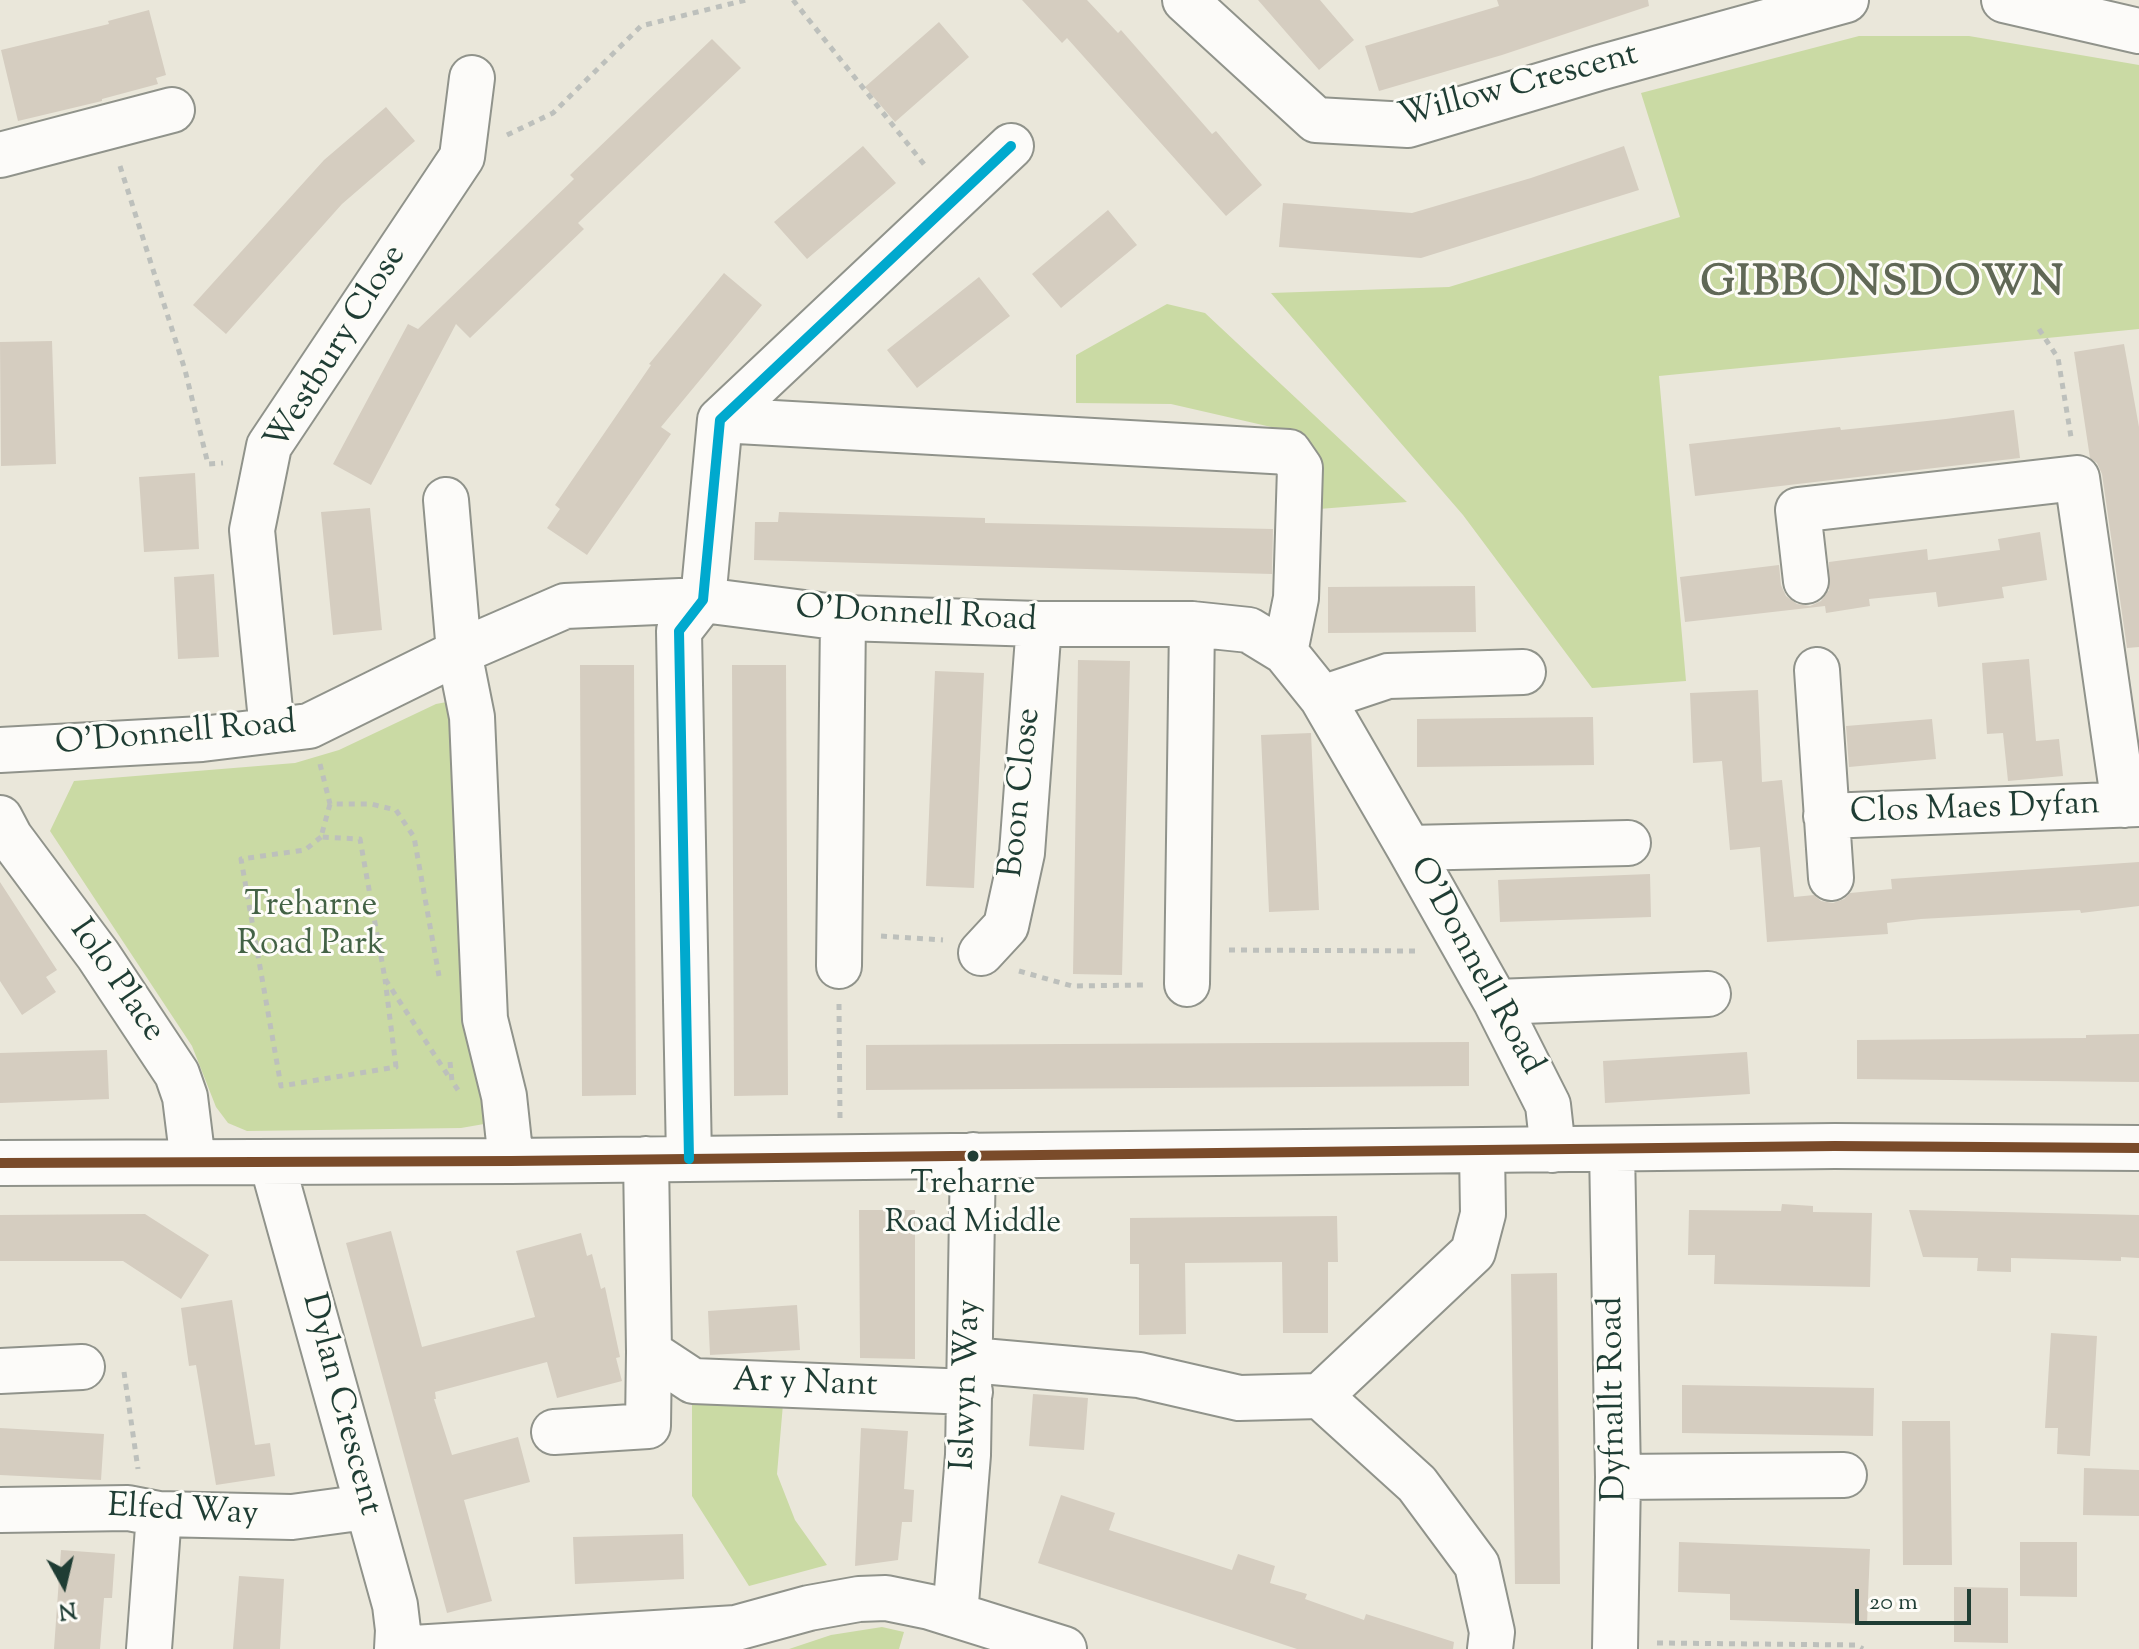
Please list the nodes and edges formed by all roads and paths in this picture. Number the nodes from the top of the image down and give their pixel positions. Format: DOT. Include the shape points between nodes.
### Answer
graph roads {
  1 [pos="746,0"];
  2 [pos="793,0"];
  3 [pos="1185,0"];
  4 [pos="1846,0"];
  5 [pos="2004,0"];
  6 [pos="2139,31"];
  7 [pos="472,78"];
  8 [pos="172,110"];
  9 [pos="108,127"];
  10 [pos="1011,146"];
  11 [pos="0,155"];
  12 [pos="462,157"];
  13 [pos="953,200"];
  14 [pos="2039,329"];
  15 [pos="720,420"];
  16 [pos="266,460"];
  17 [pos="2077,478"];
  18 [pos="446,500"];
  19 [pos="1806,581"];
  20 [pos="703,600"];
  21 [pos="843,618"];
  22 [pos="1039,624"];
  23 [pos="1192,624"];
  24 [pos="459,652"];
  25 [pos="1285,652"];
  26 [pos="1817,670"];
  27 [pos="1523,672"];
  28 [pos="1322,698"];
  29 [pos="290,728"];
  30 [pos="0,750"];
  31 [pos="330,804"];
  32 [pos="2132,805"];
  33 [pos="1826,816"];
  34 [pos="0,818"];
  35 [pos="321,837"];
  36 [pos="1628,843"];
  37 [pos="1409,848"];
  38 [pos="1831,878"];
  39 [pos="1468,952"];
  40 [pos="981,953"];
  41 [pos="839,966"];
  42 [pos="439,976"];
  43 [pos="385,979"];
  44 [pos="1187,984"];
  45 [pos="1708,994"];
  46 [pos="1496,1002"];
  47 [pos="449,1052"];
  48 [pos="452,1081"];
  49 [pos="459,1092"];
  50 [pos="2139,1148"];
  51 [pos="1612,1149"];
  52 [pos="1553,1150"];
  53 [pos="1482,1151"];
  54 [pos="973,1155"];
  55 [pos="840,1157"];
  56 [pos="646,1159"];
  57 [pos="689,1159"];
  58 [pos="511,1161"];
  59 [pos="193,1162"];
  60 [pos="0,1163"];
  61 [pos="272,1163"];
  62 [pos="649,1352"];
  63 [pos="82,1367"];
  64 [pos="0,1371"];
  65 [pos="970,1376"];
  66 [pos="1320,1396"];
  67 [pos="554,1432"];
  68 [pos="1844,1475"];
  69 [pos="1618,1477"];
  70 [pos="366,1507"];
  71 [pos="0,1510"];
  72 [pos="159,1514"];
  73 [pos="955,1615"];
  74 [pos="616,1642"];
  75 [pos="1615,1646"];
  76 [pos="149,1649"];
  77 [pos="397,1649"];
  78 [pos="1064,1649"];
  79 [pos="1490,1649"];
  80 [pos="1863,1649"];
  1 -- 12 [label="path" via="641,26 553,113"];
  2 -- 13 [label="path"];
  3 -- 4 [label="street, Willow Crescent" via="1316,120 1408,125"];
  5 -- 6 [label="street"];
  7 -- 12 [label="street, Westbury Close"];
  8 -- 9 [label="street"];
  9 -- 11 [label="street"];
  9 -- 16 [label="path" via="185,370 208,464"];
  10 -- 13 [label="street"];
  12 -- 16 [label="street, Westbury Close" via="269,446"];
  13 -- 15 [label="street"];
  14 -- 17 [label="path" via="2058,358"];
  15 -- 20 [label="street"];
  15 -- 25 [label="street" via="1289,452 1300,468 1296,598"];
  16 -- 29 [label="street, Westbury Close" via="252,530"];
  17 -- 19 [label="street" via="1798,510"];
  17 -- 32 [label="street, Clos Maes Dyfan"];
  18 -- 24 [label="street"];
  20 -- 21 [label="street, O'Donnell Road"];
  20 -- 24 [label="street, O'Donnell Road" via="565,606"];
  20 -- 57 [label="street" via="679,631"];
  21 -- 22 [label="street, O'Donnell Road"];
  21 -- 41 [label="street"];
  22 -- 23 [label="street, O'Donnell Road"];
  22 -- 40 [label="street, Boon Close" via="1022,853 1006,926"];
  23 -- 25 [label="street, O'Donnell Road" via="1249,630"];
  23 -- 44 [label="street"];
  24 -- 29 [label="street, O'Donnell Road"];
  24 -- 58 [label="street" via="472,717 485,1019 504,1096"];
  25 -- 28 [label="street, O'Donnell Road"];
  26 -- 33 [label="street, Clos Maes Dyfan"];
  27 -- 28 [label="street" via="1388,676"];
  28 -- 37 [label="street, O'Donnell Road"];
  29 -- 30 [label="street, O'Donnell Road" via="202,739"];
  29 -- 31 [label="path"];
  31 -- 35 [label="path"];
  31 -- 42 [label="path" via="396,810 414,837"];
  32 -- 33 [label="street, Clos Maes Dyfan"];
  33 -- 38 [label="street, Clos Maes Dyfan"];
  34 -- 59 [label="street, Iolo Place" via="177,1074"];
  35 -- 43 [label="path" via="360,839"];
  35 -- 43 [label="path" via="305,850 241,859 281,1086 396,1067"];
  36 -- 37 [label="street"];
  37 -- 39 [label="street, O'Donnell Road"];
  39 -- 44 [label="path" via="1217,950"];
  39 -- 46 [label="street, O'Donnell Road"];
  40 -- 41 [label="path" via="942,940 864,935"];
  40 -- 44 [label="path" via="1072,986"];
  41 -- 55 [label="path"];
  43 -- 48 [label="path"];
  45 -- 46 [label="street"];
  46 -- 52 [label="street, O'Donnell Road" via="1548,1105"];
  47 -- 48 [label="path"];
  48 -- 49 [label="path"];
  50 -- 51 [label="street"];
  51 -- 52 [label="street"];
  51 -- 69 [label="street, Dyfnallt Road"];
  52 -- 53 [label="street"];
  53 -- 54 [label="street"];
  53 -- 66 [label="street" via="1483,1214 1473,1252"];
  54 -- 55 [label="street"];
  54 -- 65 [label="street, Islwyn Way"];
  55 -- 57 [label="street"];
  56 -- 57 [label="street"];
  56 -- 58 [label="street"];
  56 -- 62 [label="street"];
  58 -- 61 [label="street"];
  59 -- 60 [label="street"];
  59 -- 61 [label="street"];
  61 -- 70 [label="street, Dylan Crescent"];
  62 -- 65 [label="street, Ar y Nant" via="693,1381"];
  62 -- 67 [label="street" via="648,1426"];
  63 -- 64 [label="street"];
  63 -- 72 [label="path" via="124,1369 141,1493"];
  65 -- 66 [label="street, Ar y Nant" via="1139,1375 1239,1398"];
  65 -- 73 [label="street, Islwyn Way"];
  66 -- 79 [label="street" via="1417,1484 1477,1565 1492,1632"];
  68 -- 69 [label="street"];
  69 -- 75 [label="street, Dyfnallt Road"];
  70 -- 72 [label="street, Elfed Way" via="292,1517"];
  70 -- 77 [label="street, Dylan Crescent" via="395,1605"];
  71 -- 72 [label="street, Elfed Way" via="128,1508"];
  72 -- 76 [label="street"];
  73 -- 74 [label="street" via="910,1601 859,1599 736,1628"];
  73 -- 78 [label="street"];
  74 -- 77 [label="street"];
  75 -- 80 [label="path"];
}
